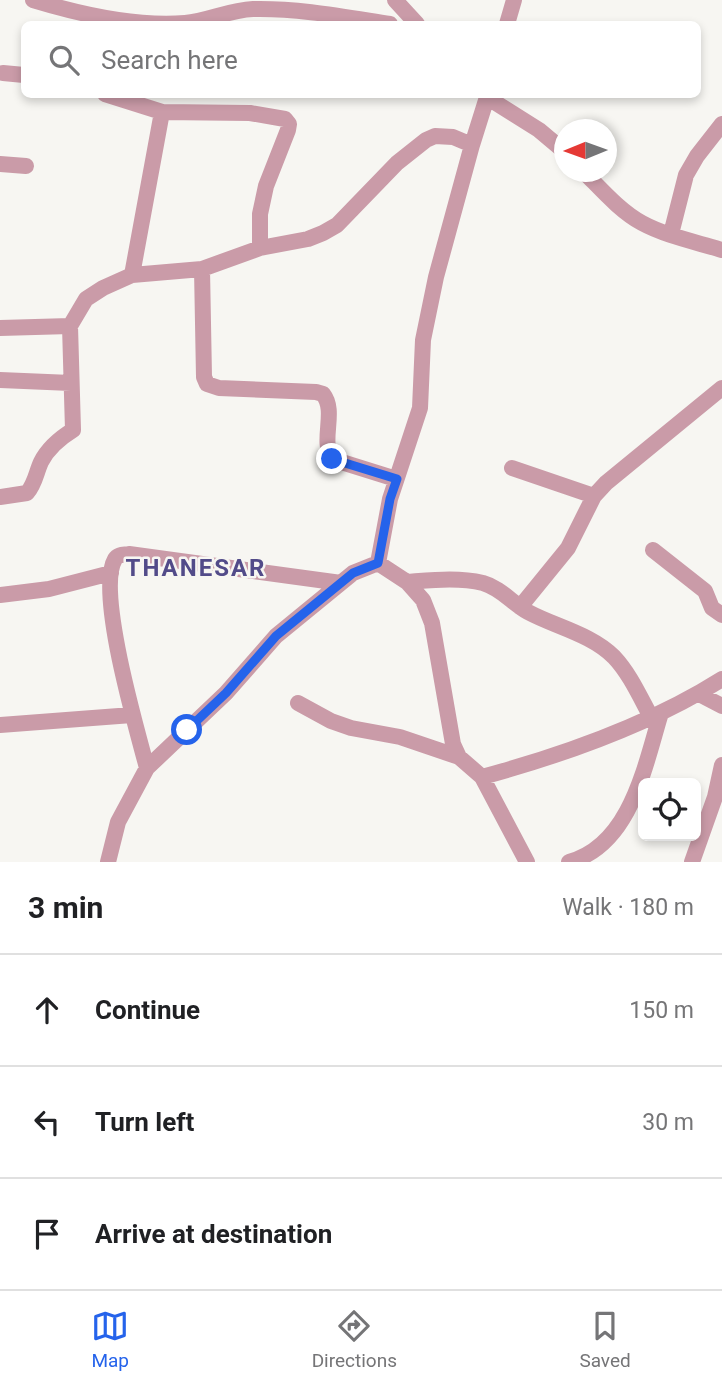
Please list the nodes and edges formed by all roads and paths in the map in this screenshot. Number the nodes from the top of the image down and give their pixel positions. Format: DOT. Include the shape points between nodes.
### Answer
graph roads {
  1 [pos="33,0"];
  2 [pos="395,0"];
  3 [pos="514,0"];
  4 [pos="72,17"];
  5 [pos="124,21"];
  6 [pos="193,21"];
  7 [pos="369,21"];
  8 [pos="414,21"];
  9 [pos="508,21"];
  10 [pos="3,73"];
  11 [pos="21,75"];
  12 [pos="118,98"];
  13 [pos="487,98"];
  14 [pos="491,98"];
  15 [pos="162,112"];
  16 [pos="722,124"];
  17 [pos="554,143"];
  18 [pos="472,145"];
  19 [pos="0,164"];
  20 [pos="26,166"];
  21 [pos="594,182"];
  22 [pos="671,234"];
  23 [pos="260,248"];
  24 [pos="722,250"];
  25 [pos="202,269"];
  26 [pos="132,275"];
  27 [pos="70,326"];
  28 [pos="0,328"];
  29 [pos="0,380"];
  30 [pos="71,383"];
  31 [pos="716,394"];
  32 [pos="722,410"];
  33 [pos="512,468"];
  34 [pos="397,479"];
  35 [pos="0,496"];
  36 [pos="594,496"];
  37 [pos="653,550"];
  38 [pos="378,563"];
  39 [pos="111,573"];
  40 [pos="407,582"];
  41 [pos="341,583"];
  42 [pos="0,595"];
  43 [pos="520,607"];
  44 [pos="722,615"];
  45 [pos="722,679"];
  46 [pos="699,694"];
  47 [pos="298,704"];
  48 [pos="722,706"];
  49 [pos="132,715"];
  50 [pos="656,715"];
  51 [pos="0,725"];
  52 [pos="459,757"];
  53 [pos="722,765"];
  54 [pos="147,768"];
  55 [pos="482,777"];
  56 [pos="108,862"];
  57 [pos="527,862"];
  58 [pos="569,862"];
  59 [pos="692,862"];
  1 -- 4 [label="street"];
  2 -- 8 [label="street"];
  3 -- 9 [label="street"];
  4 -- 5 [label="street"];
  6 -- 7 [label="street" via="254,9"];
  10 -- 11 [label="street"];
  12 -- 15 [label="street"];
  13 -- 18 [label="street"];
  14 -- 17 [label="street"];
  15 -- 23 [label="street" via="250,113 279,117 289,124 266,186"];
  15 -- 26 [label="street"];
  16 -- 22 [label="street" via="686,175"];
  18 -- 23 [label="street" via="443,135 426,140 337,225 307,239"];
  18 -- 34 [label="street" via="423,340 420,408"];
  19 -- 20 [label="street"];
  21 -- 22 [label="street" via="642,223"];
  22 -- 24 [label="street"];
  23 -- 25 [label="street"];
  25 -- 26 [label="street"];
  25 -- 34 [label="street" via="207,384 323,394 332,459"];
  26 -- 27 [label="street" via="86,299"];
  27 -- 28 [label="street"];
  27 -- 30 [label="street"];
  29 -- 30 [label="street"];
  30 -- 35 [label="street" via="73,430 46,453 27,493"];
  31 -- 32 [label="street"];
  31 -- 36 [label="street"];
  33 -- 36 [label="street"];
  34 -- 38 [label="street"];
  36 -- 43 [label="street" via="568,548"];
  37 -- 44 [label="street" via="705,591 712,608"];
  38 -- 40 [label="street"];
  38 -- 41 [label="street"];
  39 -- 41 [label="street" via="115,559 129,554"];
  39 -- 42 [label="street" via="49,590"];
  39 -- 49 [label="street" via="116,642"];
  40 -- 43 [label="street" via="487,584"];
  40 -- 52 [label="street" via="423,600 432,623 448,728"];
  41 -- 54 [label="street" via="276,636 226,693"];
  43 -- 50 [label="street" via="614,657"];
  45 -- 46 [label="street"];
  46 -- 48 [label="street"];
  46 -- 50 [label="street"];
  47 -- 52 [label="street" via="351,728 400,737"];
  49 -- 51 [label="street"];
  49 -- 54 [label="street"];
  50 -- 55 [label="street" via="546,758"];
  50 -- 58 [label="street" via="640,781 627,810 594,852"];
  52 -- 55 [label="street"];
  53 -- 59 [label="street"];
  54 -- 56 [label="street" via="118,822"];
  55 -- 57 [label="street"];
}
